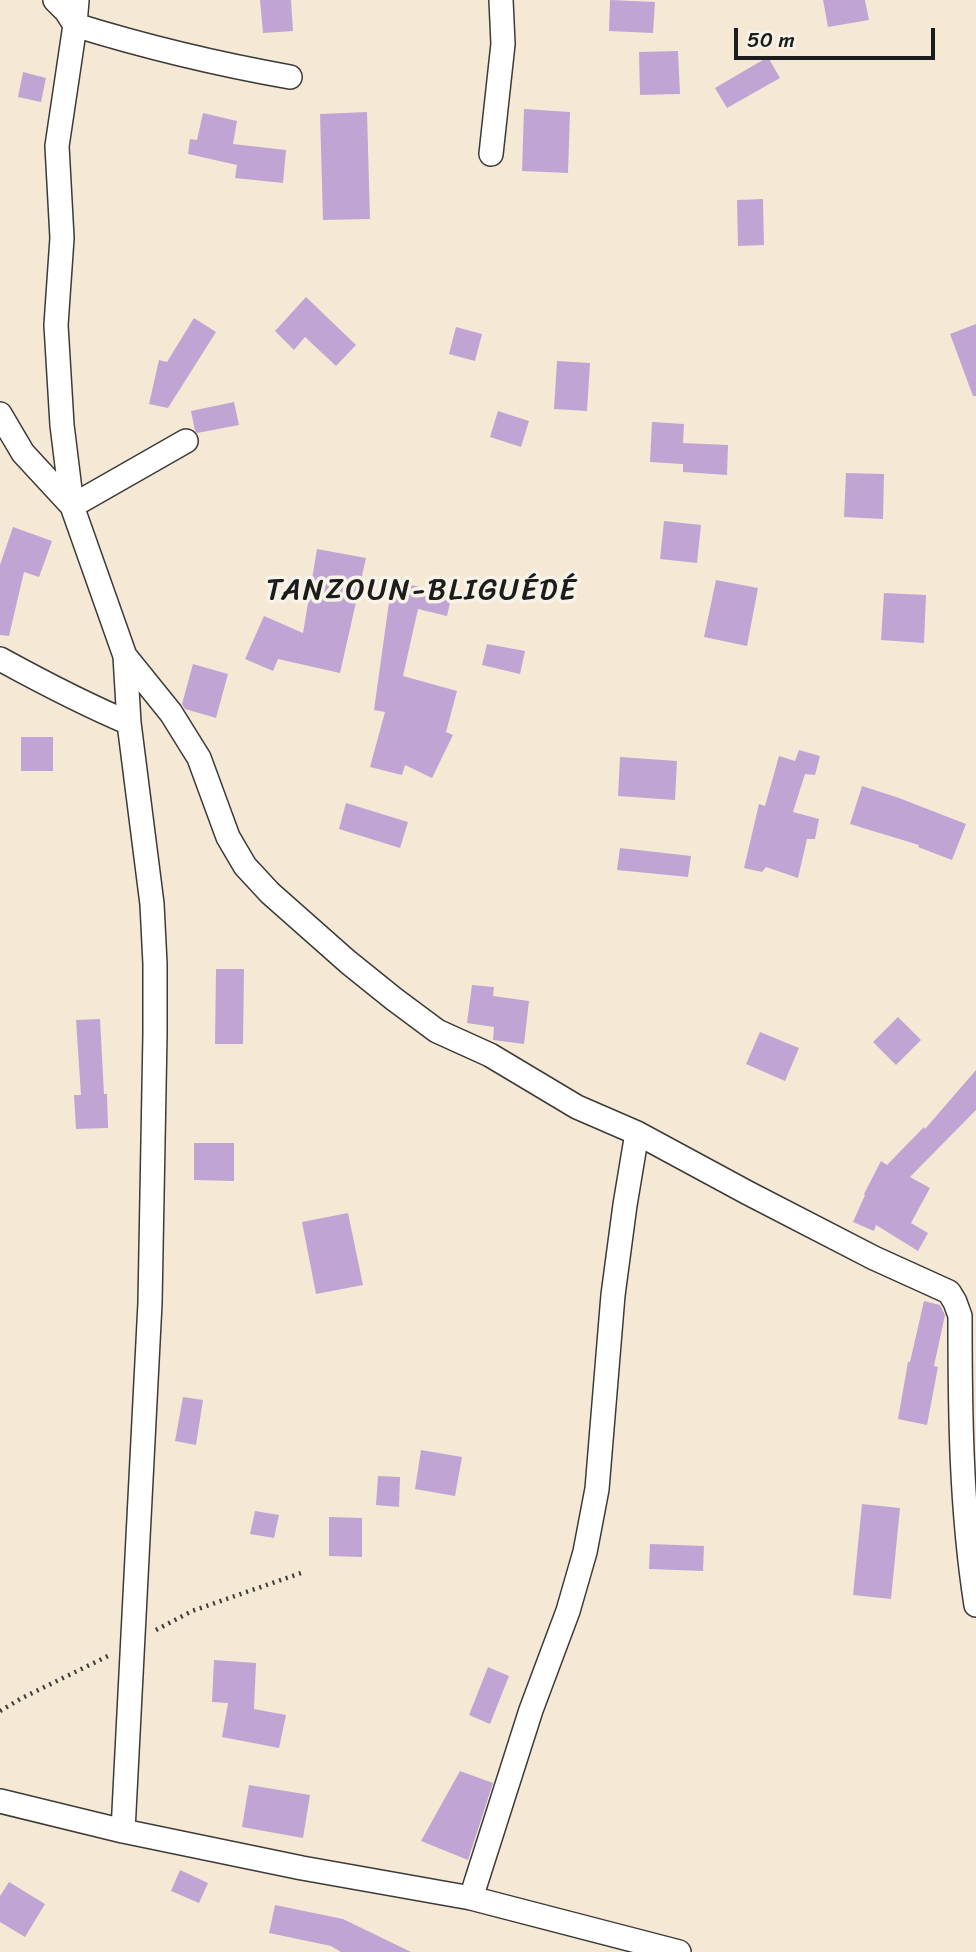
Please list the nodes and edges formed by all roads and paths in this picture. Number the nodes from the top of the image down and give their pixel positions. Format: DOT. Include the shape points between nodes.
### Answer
graph roads {
  1 [pos="55,0"];
  2 [pos="77,0"];
  3 [pos="501,0"];
  4 [pos="75,25"];
  5 [pos="290,77"];
  6 [pos="491,154"];
  7 [pos="0,414"];
  8 [pos="186,441"];
  9 [pos="72,506"];
  10 [pos="125,656"];
  11 [pos="0,659"];
  12 [pos="129,723"];
  13 [pos="637,1132"];
  14 [pos="975,1594"];
  15 [pos="0,1801"];
  16 [pos="123,1831"];
  17 [pos="471,1898"];
  18 [pos="679,1952"];
  1 -- 4 [label="street"];
  2 -- 4 [label="street"];
  3 -- 6 [label="street" via="503,44"];
  4 -- 5 [label="street" via="133,43"];
  4 -- 9 [label="street" via="57,146 62,238 56,325"];
  7 -- 9 [label="street" via="23,453"];
  8 -- 9 [label="street"];
  9 -- 10 [label="street"];
  10 -- 12 [label="street"];
  10 -- 13 [label="street" via="171,713 199,758 228,837 245,866 270,893 348,962 437,1031 490,1055 577,1107"];
  11 -- 12 [label="street"];
  12 -- 16 [label="street" via="152,904 155,1034 150,1303"];
  13 -- 14 [label="street" via="863,1252 949,1292 960,1316 964,1494"];
  13 -- 17 [label="street" via="613,1296 597,1489 585,1552"];
  15 -- 16 [label="street"];
  16 -- 17 [label="street"];
  17 -- 18 [label="street"];
}
